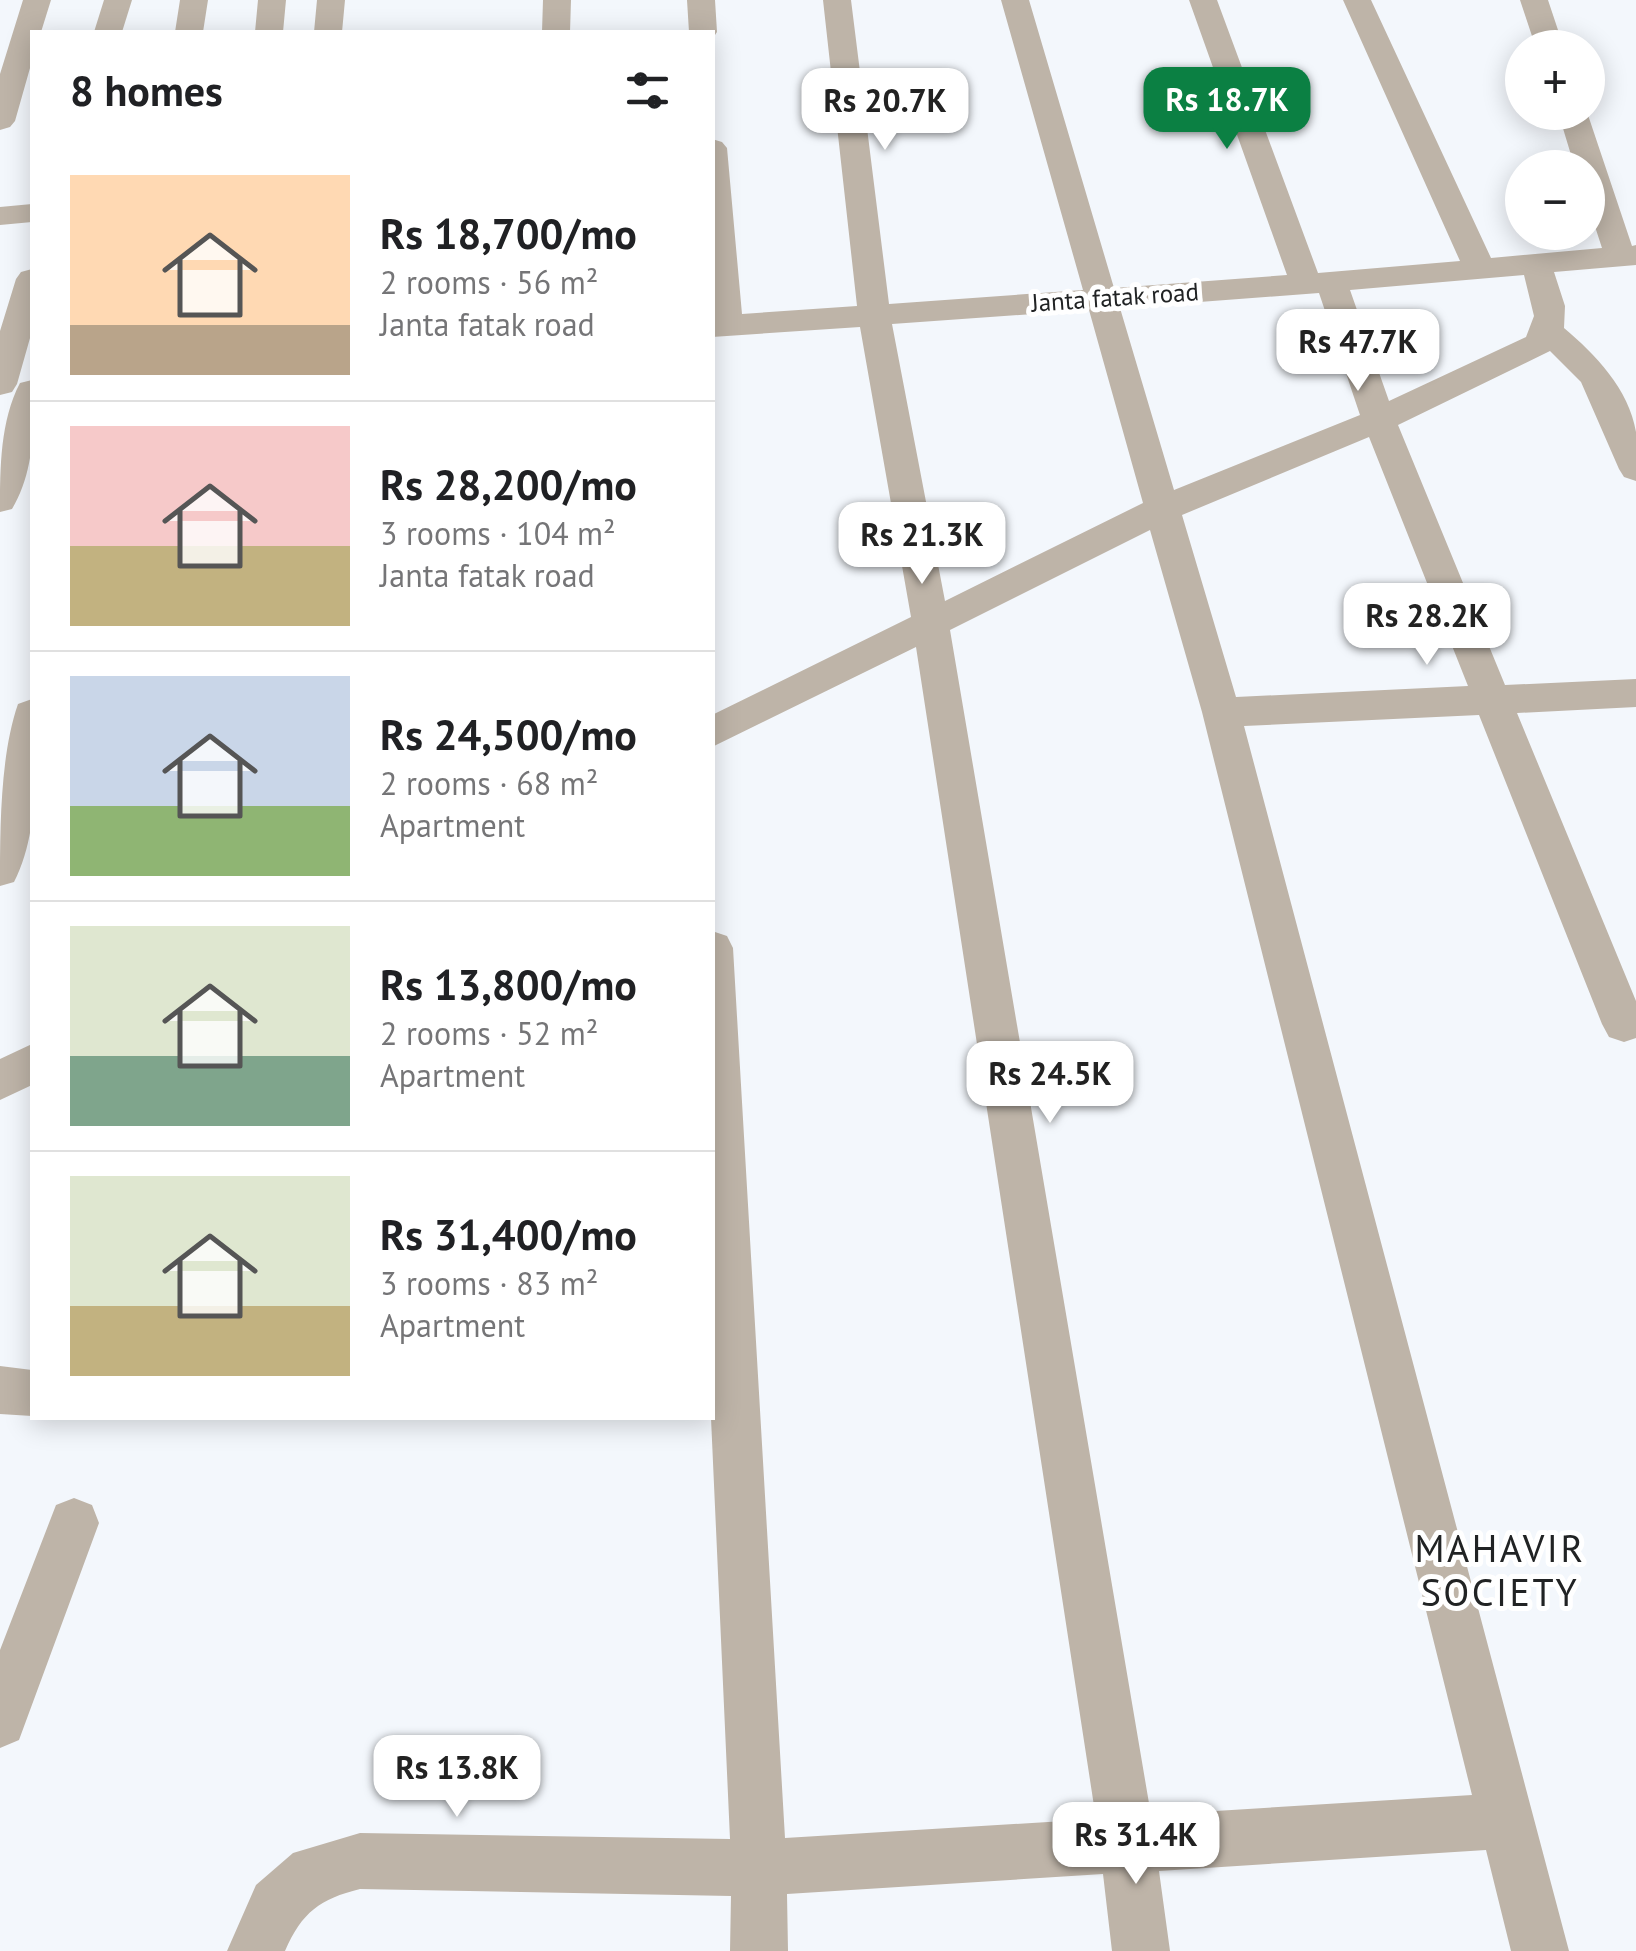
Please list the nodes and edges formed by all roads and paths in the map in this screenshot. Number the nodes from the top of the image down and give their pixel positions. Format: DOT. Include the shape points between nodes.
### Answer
graph roads {
  1 [pos="37,0"];
  2 [pos="118,0"];
  3 [pos="194,0"];
  4 [pos="272,0"];
  5 [pos="331,0"];
  6 [pos="557,0"];
  7 [pos="700,0"];
  8 [pos="838,0"];
  9 [pos="1014,0"];
  10 [pos="1204,0"];
  11 [pos="1357,0"];
  12 [pos="1534,0"];
  13 [pos="32,30"];
  14 [pos="109,30"];
  15 [pos="188,30"];
  16 [pos="270,30"];
  17 [pos="328,30"];
  18 [pos="556,30"];
  19 [pos="703,30"];
  20 [pos="1544,30"];
  21 [pos="30,40"];
  22 [pos="22,85"];
  23 [pos="0,121"];
  24 [pos="1579,130"];
  25 [pos="30,213"];
  26 [pos="715,215"];
  27 [pos="0,216"];
  28 [pos="1628,256"];
  29 [pos="1536,265"];
  30 [pos="1479,267"];
  31 [pos="1319,283"];
  32 [pos="30,286"];
  33 [pos="1102,297"];
  34 [pos="874,314"];
  35 [pos="720,326"];
  36 [pos="1549,333"];
  37 [pos="30,382"];
  38 [pos="0,384"];
  39 [pos="30,397"];
  40 [pos="1379,420"];
  41 [pos="1636,468"];
  42 [pos="0,500"];
  43 [pos="1164,508"];
  44 [pos="930,621"];
  45 [pos="1636,693"];
  46 [pos="1493,699"];
  47 [pos="30,706"];
  48 [pos="0,708"];
  49 [pos="1221,712"];
  50 [pos="30,724"];
  51 [pos="715,730"];
  52 [pos="0,870"];
  53 [pos="715,1007"];
  54 [pos="1624,1024"];
  55 [pos="30,1064"];
  56 [pos="0,1080"];
  57 [pos="0,1390"];
  58 [pos="30,1393"];
  59 [pos="74,1523"];
  60 [pos="0,1721"];
  61 [pos="1508,1821"];
  62 [pos="1128,1845"];
  63 [pos="759,1868"];
  64 [pos="256,1951"];
  65 [pos="759,1951"];
  66 [pos="1141,1951"];
  67 [pos="1540,1951"];
  1 -- 13 [label="street"];
  2 -- 14 [label="street"];
  3 -- 15 [label="street"];
  4 -- 16 [label="street"];
  5 -- 17 [label="street"];
  6 -- 18 [label="street"];
  7 -- 19 [label="street"];
  8 -- 34 [label="street"];
  9 -- 33 [label="street"];
  10 -- 31 [label="street"];
  11 -- 30 [label="street"];
  12 -- 20 [label="street"];
  21 -- 22 [label="street"];
  22 -- 23 [label="street"];
  24 -- 28 [label="street"];
  25 -- 27 [label="street"];
  26 -- 35 [label="street"];
  28 -- 29 [label="street, Janta fatak road"];
  29 -- 30 [label="street, Janta fatak road"];
  29 -- 36 [label="street" via="1552,317"];
  30 -- 31 [label="street, Janta fatak road"];
  31 -- 33 [label="street, Janta fatak road"];
  31 -- 40 [label="street"];
  32 -- 38 [label="street"];
  33 -- 34 [label="street, Janta fatak road"];
  33 -- 43 [label="street"];
  34 -- 35 [label="street, Janta fatak road"];
  34 -- 44 [label="street"];
  36 -- 40 [label="street"];
  36 -- 41 [label="street" via="1597,381"];
  37 -- 38 [label="street"];
  39 -- 42 [label="street"];
  40 -- 43 [label="street"];
  40 -- 46 [label="street"];
  43 -- 44 [label="street"];
  43 -- 49 [label="street"];
  44 -- 51 [label="street"];
  44 -- 62 [label="street"];
  45 -- 46 [label="street"];
  46 -- 49 [label="street"];
  46 -- 54 [label="street"];
  47 -- 48 [label="street"];
  49 -- 61 [label="street"];
  50 -- 52 [label="street"];
  53 -- 63 [label="street"];
  55 -- 56 [label="street"];
  57 -- 58 [label="street"];
  59 -- 60 [label="street"];
  61 -- 62 [label="street"];
  61 -- 67 [label="street"];
  62 -- 63 [label="street"];
  62 -- 66 [label="street"];
  63 -- 64 [label="street" via="360,1862 312,1872 276,1905"];
  63 -- 65 [label="street"];
}
